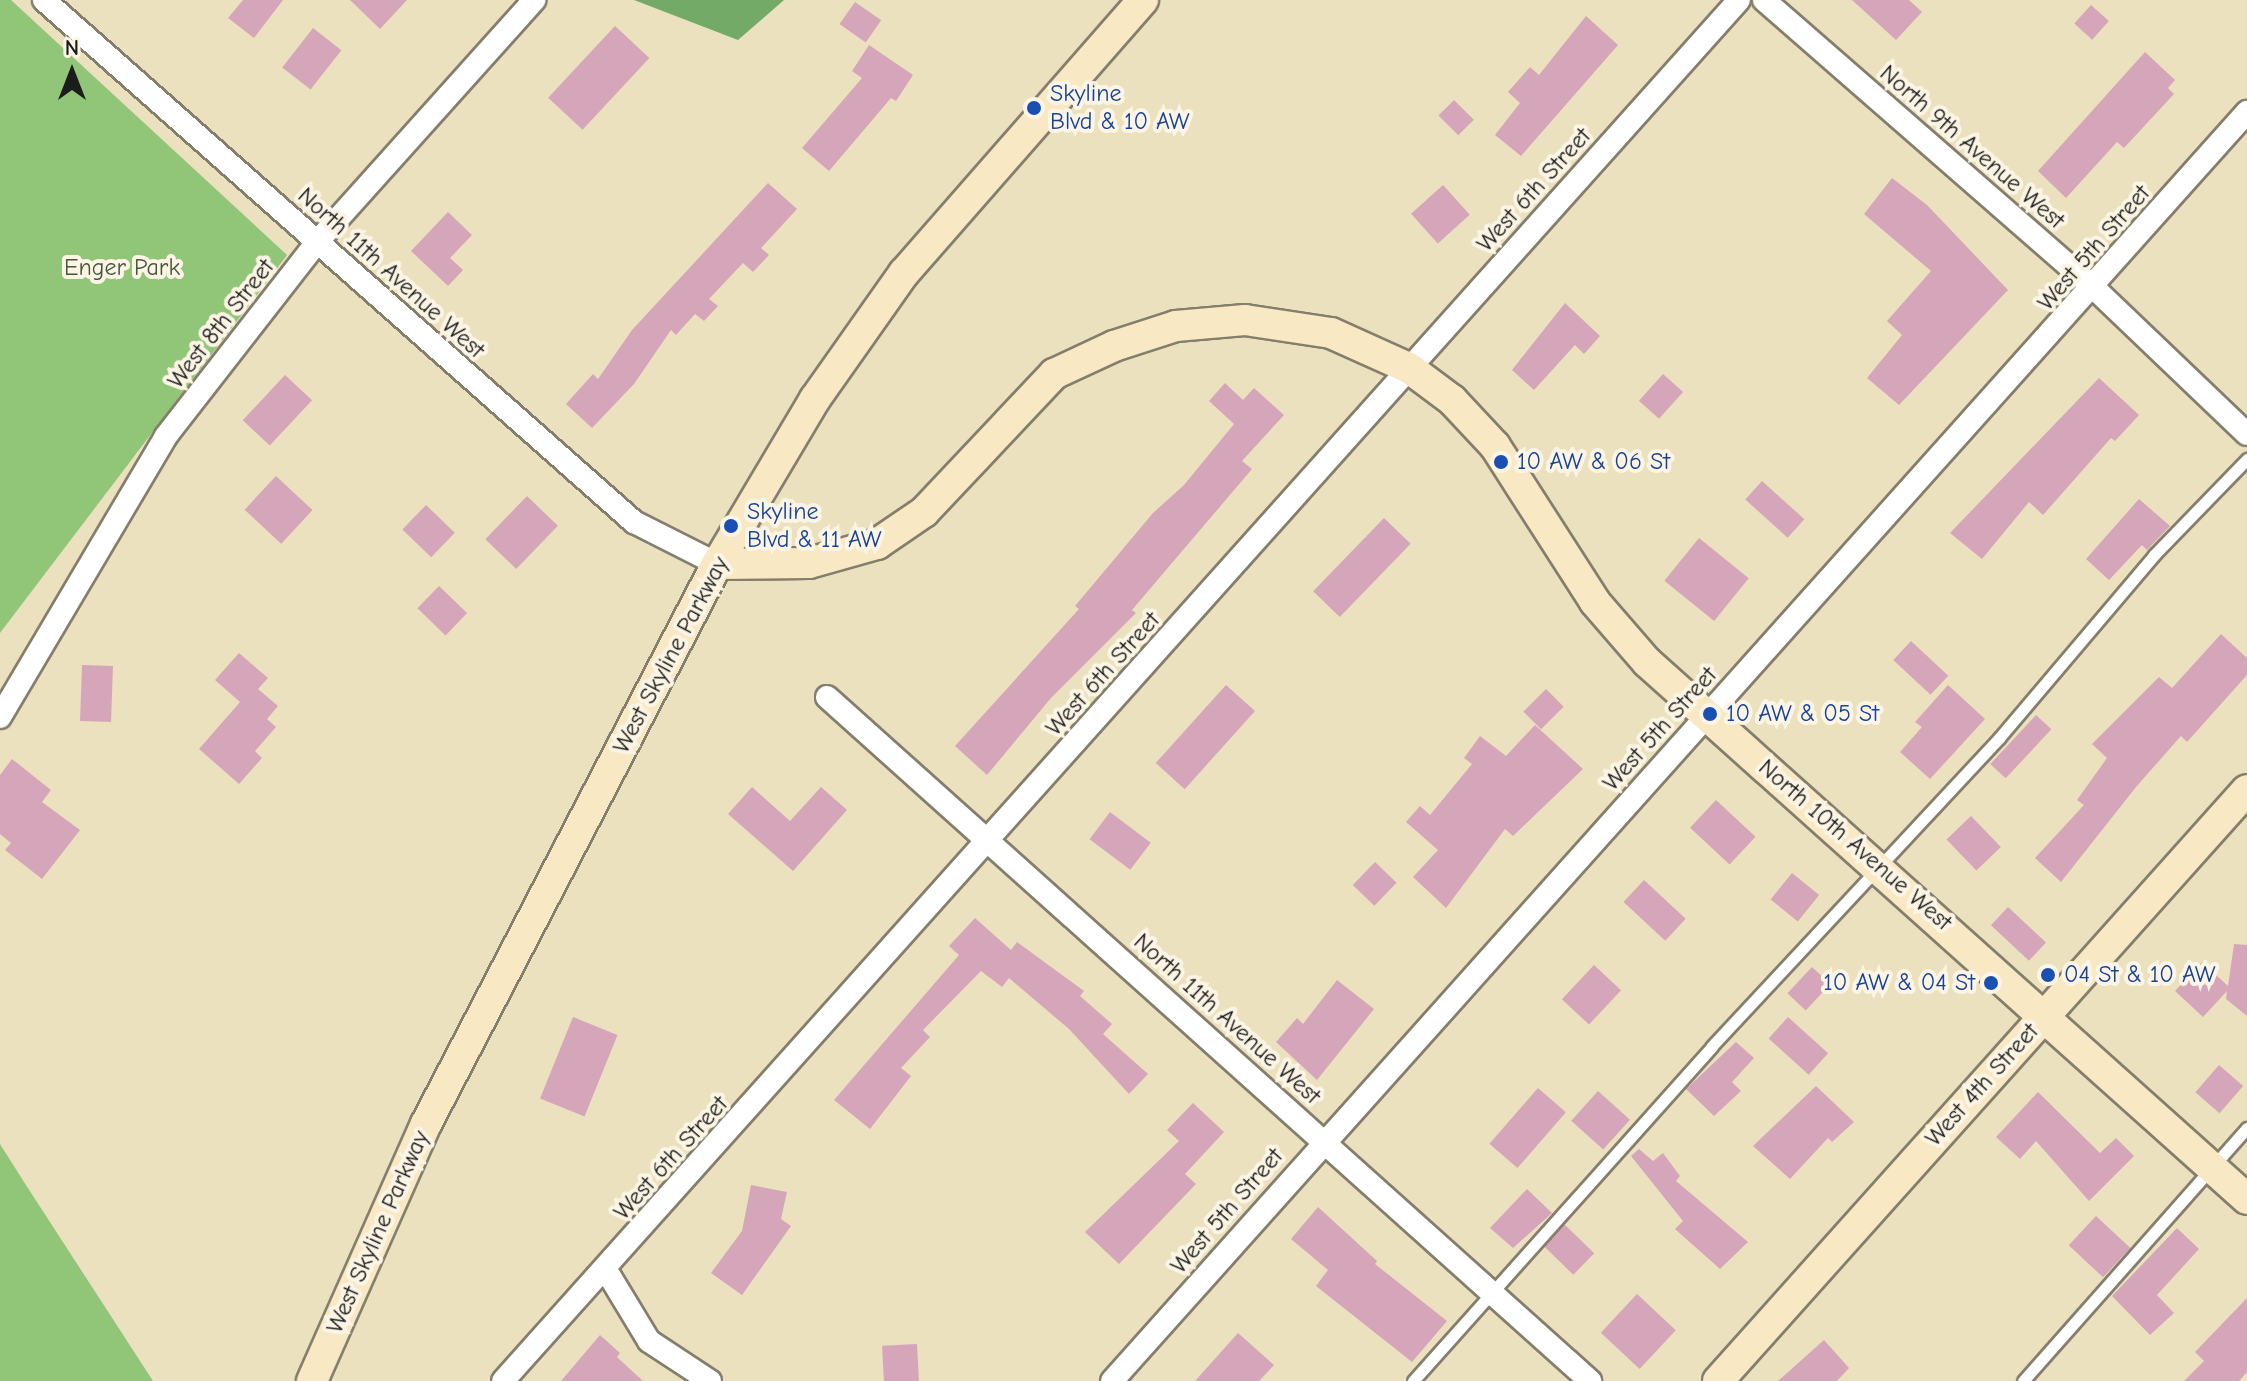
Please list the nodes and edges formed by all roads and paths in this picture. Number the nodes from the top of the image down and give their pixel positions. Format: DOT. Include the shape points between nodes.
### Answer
graph roads {
  1 [pos="44,0"];
  2 [pos="534,0"];
  3 [pos="1143,0"];
  4 [pos="1739,0"];
  5 [pos="1764,0"];
  6 [pos="2247,112"];
  7 [pos="318,241"];
  8 [pos="2094,288"];
  9 [pos="1409,368"];
  10 [pos="2247,434"];
  11 [pos="2247,459"];
  12 [pos="717,564"];
  13 [pos="827,697"];
  14 [pos="1707,716"];
  15 [pos="0,717"];
  16 [pos="2247,790"];
  17 [pos="990,840"];
  18 [pos="1882,868"];
  19 [pos="2045,1016"];
  20 [pos="2247,1128"];
  21 [pos="1323,1141"];
  22 [pos="2212,1168"];
  23 [pos="2247,1199"];
  24 [pos="606,1270"];
  25 [pos="1494,1291"];
  26 [pos="312,1381"];
  27 [pos="503,1381"];
  28 [pos="710,1381"];
  29 [pos="1112,1381"];
  30 [pos="1413,1381"];
  31 [pos="1590,1381"];
  32 [pos="1718,1381"];
  33 [pos="2023,1381"];
  1 -- 7 [label="street, North 11th Avenue West"];
  2 -- 7 [label="street, West 8th Street"];
  3 -- 12 [label="street, West Skyline Parkway" via="904,273 815,399"];
  4 -- 9 [label="street, West 6th Street"];
  5 -- 8 [label="street, North 9th Avenue West"];
  6 -- 8 [label="street, West 5th Street"];
  7 -- 12 [label="street, North 11th Avenue West" via="634,522"];
  7 -- 15 [label="street, West 8th Street" via="166,436"];
  8 -- 10 [label="street, North 9th Avenue West"];
  8 -- 14 [label="street, West 5th Street"];
  9 -- 12 [label="street, North 10th Avenue West" via="1331,333 1245,320 1176,326 1114,346 1054,374 924,512 877,544 809,563"];
  9 -- 14 [label="street, North 10th Avenue West" via="1452,400 1495,446 1595,602 1647,662"];
  9 -- 17 [label="street, West 6th Street"];
  11 -- 18 [label="lane" via="2154,555"];
  12 -- 26 [label="street, West Skyline Parkway" via="426,1124"];
  13 -- 17 [label="street, North 11th Avenue West"];
  14 -- 18 [label="street, North 10th Avenue West"];
  14 -- 21 [label="street, West 5th Street"];
  16 -- 19 [label="street, West 4th Street"];
  17 -- 21 [label="street, North 11th Avenue West"];
  17 -- 24 [label="street, West 6th Street"];
  18 -- 19 [label="street, North 10th Avenue West"];
  18 -- 25 [label="lane" via="1712,1046"];
  19 -- 22 [label="street, North 10th Avenue West"];
  19 -- 32 [label="street, West 4th Street"];
  20 -- 22 [label="lane"];
  21 -- 25 [label="street, North 11th Avenue West"];
  21 -- 29 [label="street, West 5th Street"];
  22 -- 23 [label="street, North 10th Avenue West"];
  22 -- 33 [label="lane"];
  24 -- 27 [label="street, West 6th Street"];
  24 -- 28 [label="street" via="649,1341"];
  25 -- 30 [label="lane"];
  25 -- 31 [label="street, North 11th Avenue West"];
}
